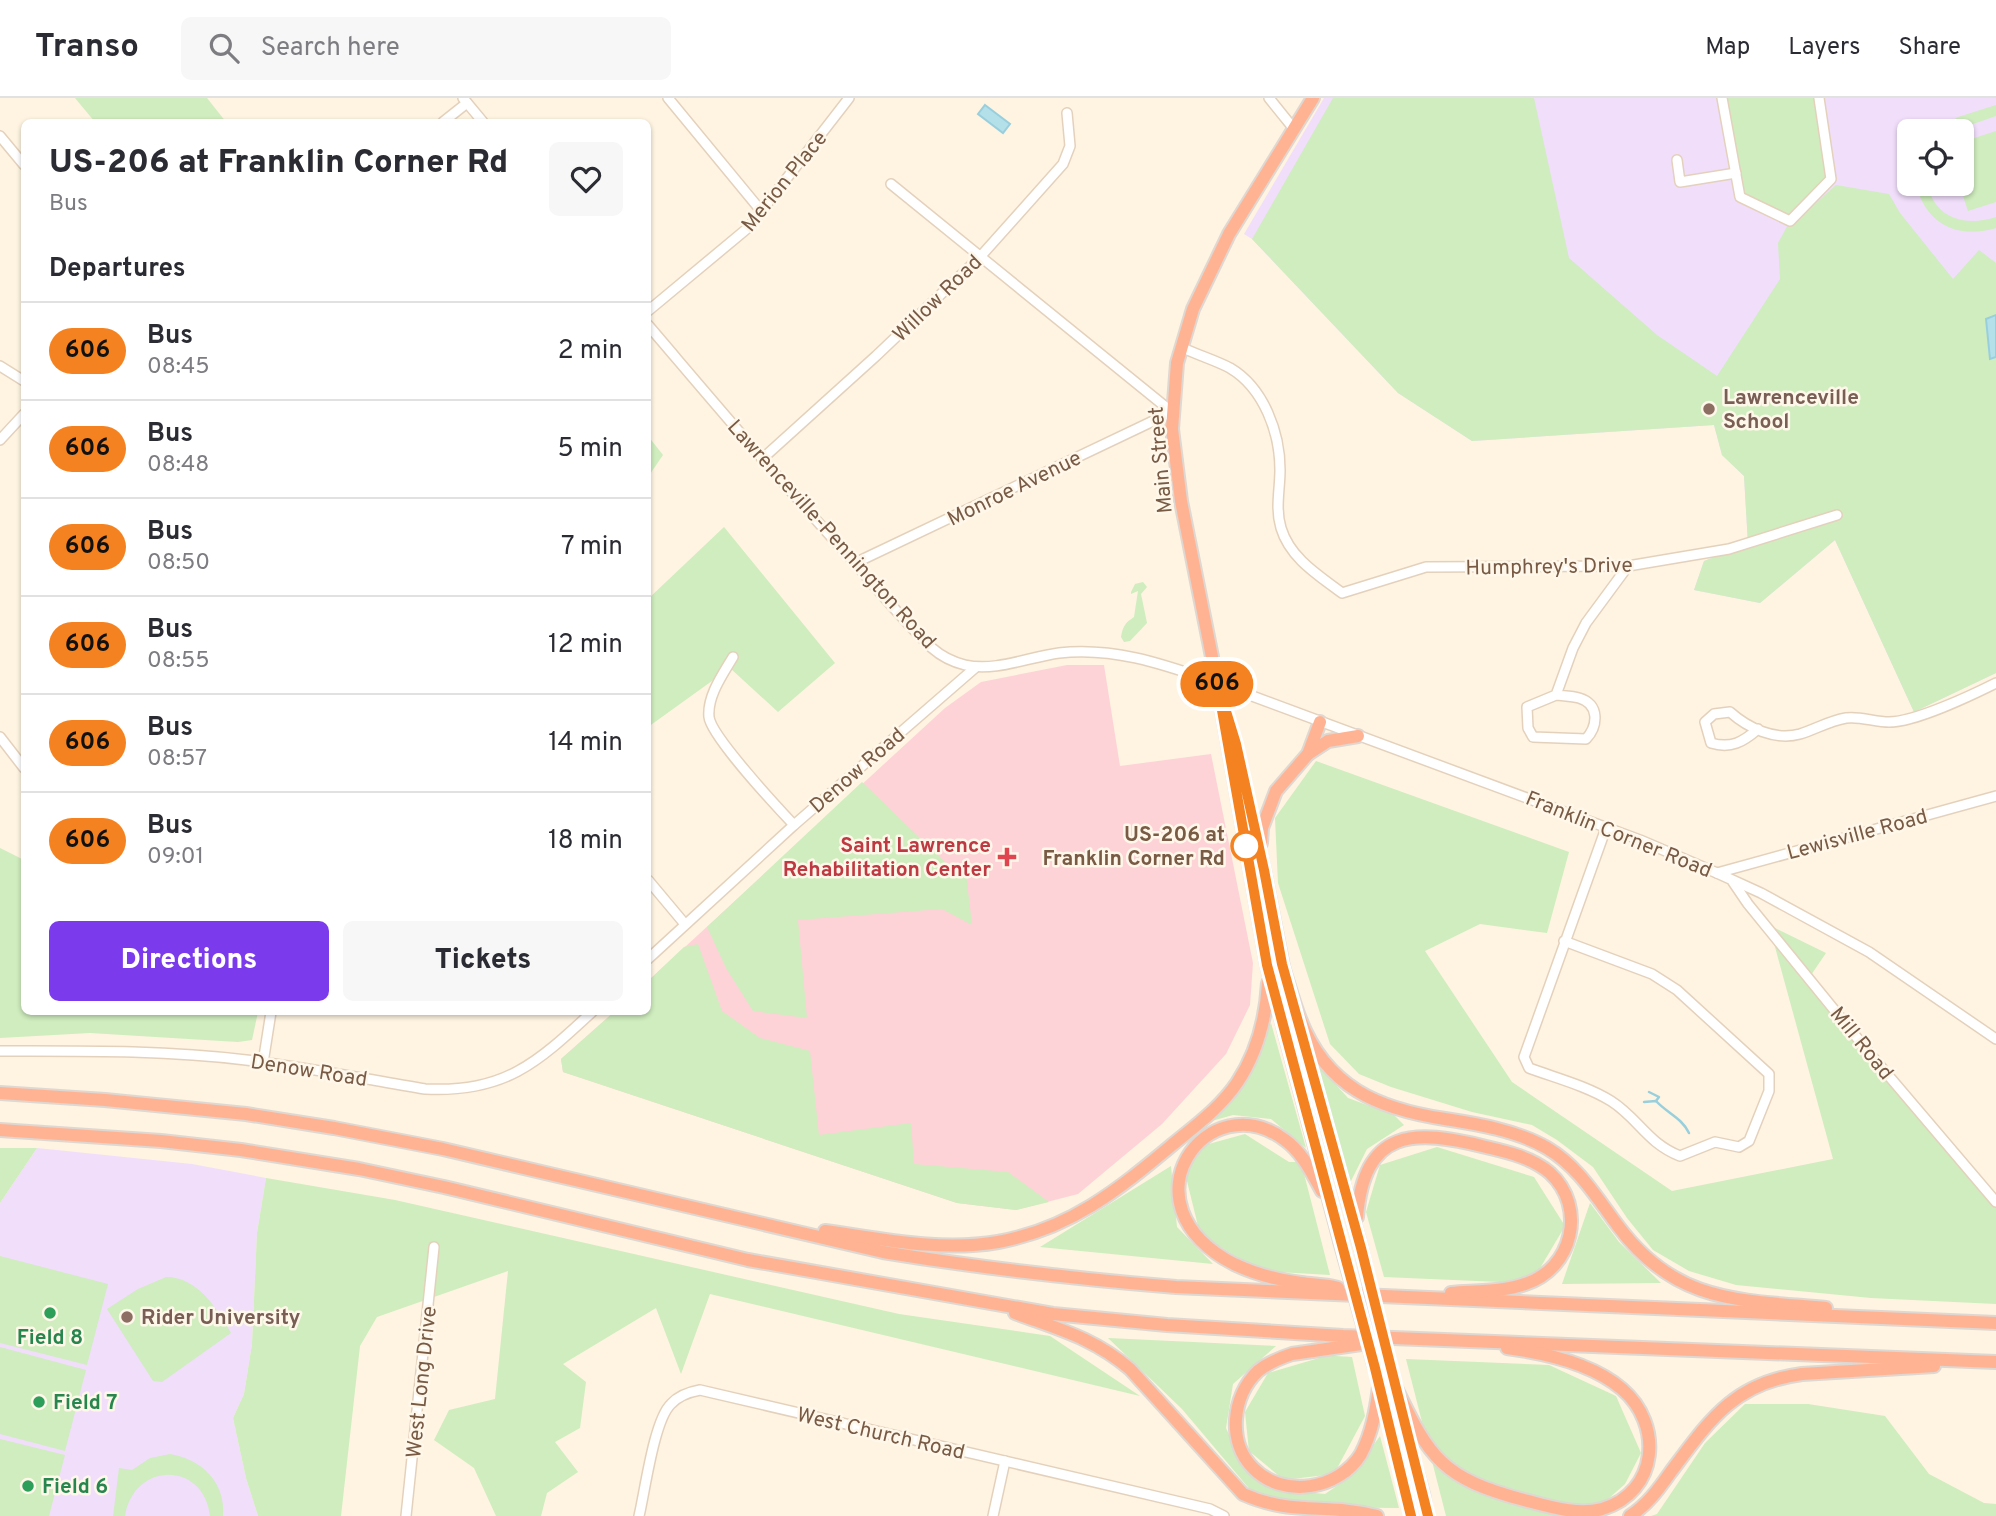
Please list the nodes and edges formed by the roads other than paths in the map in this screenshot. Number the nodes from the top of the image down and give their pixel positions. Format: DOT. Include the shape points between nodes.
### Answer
graph roads {
  1 [pos="668,98"];
  2 [pos="849,98"];
  3 [pos="1269,98"];
  4 [pos="1313,98"];
  5 [pos="1722,98"];
  6 [pos="1819,98"];
  7 [pos="465,101"];
  8 [pos="1067,113"];
  9 [pos="446,119"];
  10 [pos="480,119"];
  11 [pos="1294,129"];
  12 [pos="0,136"];
  13 [pos="1676,160"];
  14 [pos="21,162"];
  15 [pos="1736,173"];
  16 [pos="891,184"];
  17 [pos="762,212"];
  18 [pos="980,257"];
  19 [pos="651,309"];
  20 [pos="651,329"];
  21 [pos="1181,348"];
  22 [pos="0,366"];
  23 [pos="21,379"];
  24 [pos="1172,412"];
  25 [pos="21,417"];
  26 [pos="0,440"];
  27 [pos="762,459"];
  28 [pos="1837,514"];
  29 [pos="855,564"];
  30 [pos="1628,566"];
  31 [pos="733,657"];
  32 [pos="976,667"];
  33 [pos="1217,682"];
  34 [pos="1996,683"];
  35 [pos="1556,695"];
  36 [pos="1320,722"];
  37 [pos="1758,729"];
  38 [pos="1358,736"];
  39 [pos="0,737"];
  40 [pos="1308,754"];
  41 [pos="21,764"];
  42 [pos="1996,796"];
  43 [pos="794,825"];
  44 [pos="1606,828"];
  45 [pos="1260,850"];
  46 [pos="1717,873"];
  47 [pos="1732,880"];
  48 [pos="651,884"];
  49 [pos="684,923"];
  50 [pos="1564,941"];
  51 [pos="651,956"];
  52 [pos="1282,964"];
  53 [pos="1267,965"];
  54 [pos="270,1015"];
  55 [pos="589,1015"];
  56 [pos="1996,1039"];
  57 [pos="0,1051"];
  58 [pos="262,1063"];
  59 [pos="0,1093"];
  60 [pos="0,1130"];
  61 [pos="1996,1202"];
  62 [pos="1332,1212"];
  63 [pos="748,1220"];
  64 [pos="1356,1228"];
  65 [pos="435,1247"];
  66 [pos="1361,1295"];
  67 [pos="1405,1297"];
  68 [pos="992,1304"];
  69 [pos="1965,1322"];
  70 [pos="1996,1323"];
  71 [pos="1396,1338"];
  72 [pos="1434,1339"];
  73 [pos="1996,1362"];
  74 [pos="1389,1367"];
  75 [pos="1375,1368"];
  76 [pos="1395,1386"];
  77 [pos="1379,1387"];
  78 [pos="1005,1461"];
  79 [pos="406,1516"];
  80 [pos="639,1516"];
  81 [pos="993,1516"];
  82 [pos="1224,1516"];
  83 [pos="1377,1516"];
  84 [pos="1411,1516"];
  85 [pos="1428,1516"];
  86 [pos="1630,1516"];
  1 -- 17 [label="street"];
  2 -- 17 [label="street, Merion Place"];
  3 -- 11 [label="street"];
  4 -- 11 [label="highway, Main Street"];
  5 -- 15 [label="street"];
  6 -- 15 [label="street" via="1831,179 1790,221 1740,197"];
  7 -- 9 [label="street"];
  7 -- 10 [label="street"];
  8 -- 18 [label="street, Willow Road" via="1070,146 1063,164"];
  11 -- 21 [label="highway, Main Street" via="1203,283"];
  12 -- 14 [label="street"];
  13 -- 15 [label="street" via="1680,182"];
  16 -- 18 [label="street"];
  17 -- 19 [label="street, Merion Place" via="731,244"];
  18 -- 24 [label="street"];
  18 -- 27 [label="street, Willow Road"];
  20 -- 27 [label="street, Lawrenceville-Pennington Road"];
  21 -- 24 [label="highway, Main Street"];
  21 -- 30 [label="street, Humphrey's Drive" via="1231,369 1252,387 1274,423 1281,530 1299,560 1342,593 1426,568"];
  22 -- 23 [label="street"];
  24 -- 29 [label="street, Monroe Avenue"];
  24 -- 33 [label="highway, Main Street" via="1181,500"];
  25 -- 26 [label="street"];
  27 -- 29 [label="street, Lawrenceville-Pennington Road"];
  28 -- 30 [label="street, Humphrey's Drive" via="1729,549"];
  29 -- 32 [label="street, Lawrenceville-Pennington Road" via="931,646 951,661"];
  30 -- 35 [label="street" via="1586,623"];
  31 -- 43 [label="street" via="709,707 710,725"];
  32 -- 33 [label="street, Lawrenceville-Pennington Road" via="1057,653 1107,652"];
  32 -- 43 [label="street, Denow Road"];
  33 -- 36 [label="street, Franklin Corner Road"];
  33 -- 45 [label="highway"];
  33 -- 53 [label="highway"];
  34 -- 37 [label="street" via="1962,700 1891,722 1851,718 1830,721 1798,735 1774,735"];
  35 -- 35 [label="street" via="1527,707 1533,737 1586,740 1594,731 1591,705 1581,698"];
  36 -- 38 [label="street, Franklin Corner Road"];
  36 -- 40 [label="highway"];
  37 -- 37 [label="street" via="1730,712 1714,714 1705,722 1711,743 1725,747"];
  38 -- 40 [label="highway" via="1328,741"];
  38 -- 44 [label="street, Franklin Corner Road"];
  39 -- 41 [label="street"];
  40 -- 45 [label="highway" via="1276,791 1262,828"];
  42 -- 46 [label="street, Lewisville Road"];
  43 -- 49 [label="street, Denow Road"];
  44 -- 46 [label="street, Franklin Corner Road"];
  44 -- 50 [label="street"];
  45 -- 52 [label="highway"];
  46 -- 47 [label="street, Franklin Corner Road"];
  47 -- 56 [label="street, Franklin Corner Road" via="1868,952"];
  47 -- 61 [label="street, Mill Road"];
  48 -- 49 [label="street"];
  49 -- 51 [label="street, Denow Road"];
  50 -- 50 [label="street" via="1652,974 1769,1074 1769,1091 1749,1141 1739,1147 1715,1142 1680,1156 1662,1149 1613,1102 1529,1068 1524,1057"];
  52 -- 64 [label="highway"];
  52 -- 69 [label="highway" via="1308,1037 1324,1060 1358,1092 1392,1108 1493,1128 1544,1146 1590,1185 1645,1258 1681,1283 1741,1301"];
  53 -- 62 [label="highway"];
  53 -- 63 [label="highway" via="1262,1027 1236,1083 1210,1114 1128,1181 1073,1217 1022,1236 945,1246"];
  54 -- 58 [label="street"];
  55 -- 58 [label="street, Denow Road" via="537,1061 504,1079 465,1089 425,1089"];
  57 -- 58 [label="street, Denow Road" via="157,1053"];
  59 -- 63 [label="highway" via="246,1114 334,1128"];
  60 -- 68 [label="highway" via="161,1141 359,1169 748,1260"];
  62 -- 66 [label="highway" via="1296,1149 1272,1131 1254,1125 1229,1126 1206,1137 1188,1156 1179,1179 1180,1204 1188,1226 1221,1256 1252,1272"];
  62 -- 75 [label="highway, bridge"];
  63 -- 66 [label="highway" via="954,1264 1175,1287"];
  64 -- 67 [label="highway" via="1360,1186 1371,1164 1388,1147 1410,1137 1467,1142 1523,1158 1548,1171 1563,1188 1571,1211 1571,1235 1562,1257 1545,1275 1514,1287"];
  64 -- 74 [label="highway, bridge"];
  65 -- 79 [label="street, West Long Drive"];
  66 -- 67 [label="highway"];
  67 -- 69 [label="highway"];
  68 -- 71 [label="highway" via="1177,1326"];
  68 -- 83 [label="highway" via="1072,1333 1112,1354 1255,1503 1295,1515"];
  69 -- 70 [label="highway"];
  71 -- 72 [label="highway"];
  71 -- 77 [label="highway" via="1292,1354 1267,1365 1243,1391 1236,1415 1238,1442 1259,1473 1283,1485 1304,1487 1332,1480 1361,1453 1372,1426"];
  72 -- 73 [label="highway"];
  72 -- 76 [label="highway" via="1551,1357 1617,1385 1638,1408 1648,1430 1649,1454 1640,1480 1618,1502 1585,1512 1538,1504 1475,1483 1447,1468 1427,1447"];
  73 -- 86 [label="highway" via="1802,1374 1752,1387 1712,1418 1655,1494"];
  74 -- 76 [label="main road"];
  75 -- 77 [label="main road"];
  76 -- 85 [label="main road"];
  77 -- 84 [label="main road"];
  78 -- 80 [label="street, West Church Road" via="711,1391 691,1392 671,1403 661,1419"];
  78 -- 81 [label="street"];
  78 -- 82 [label="street, West Church Road"];
}
